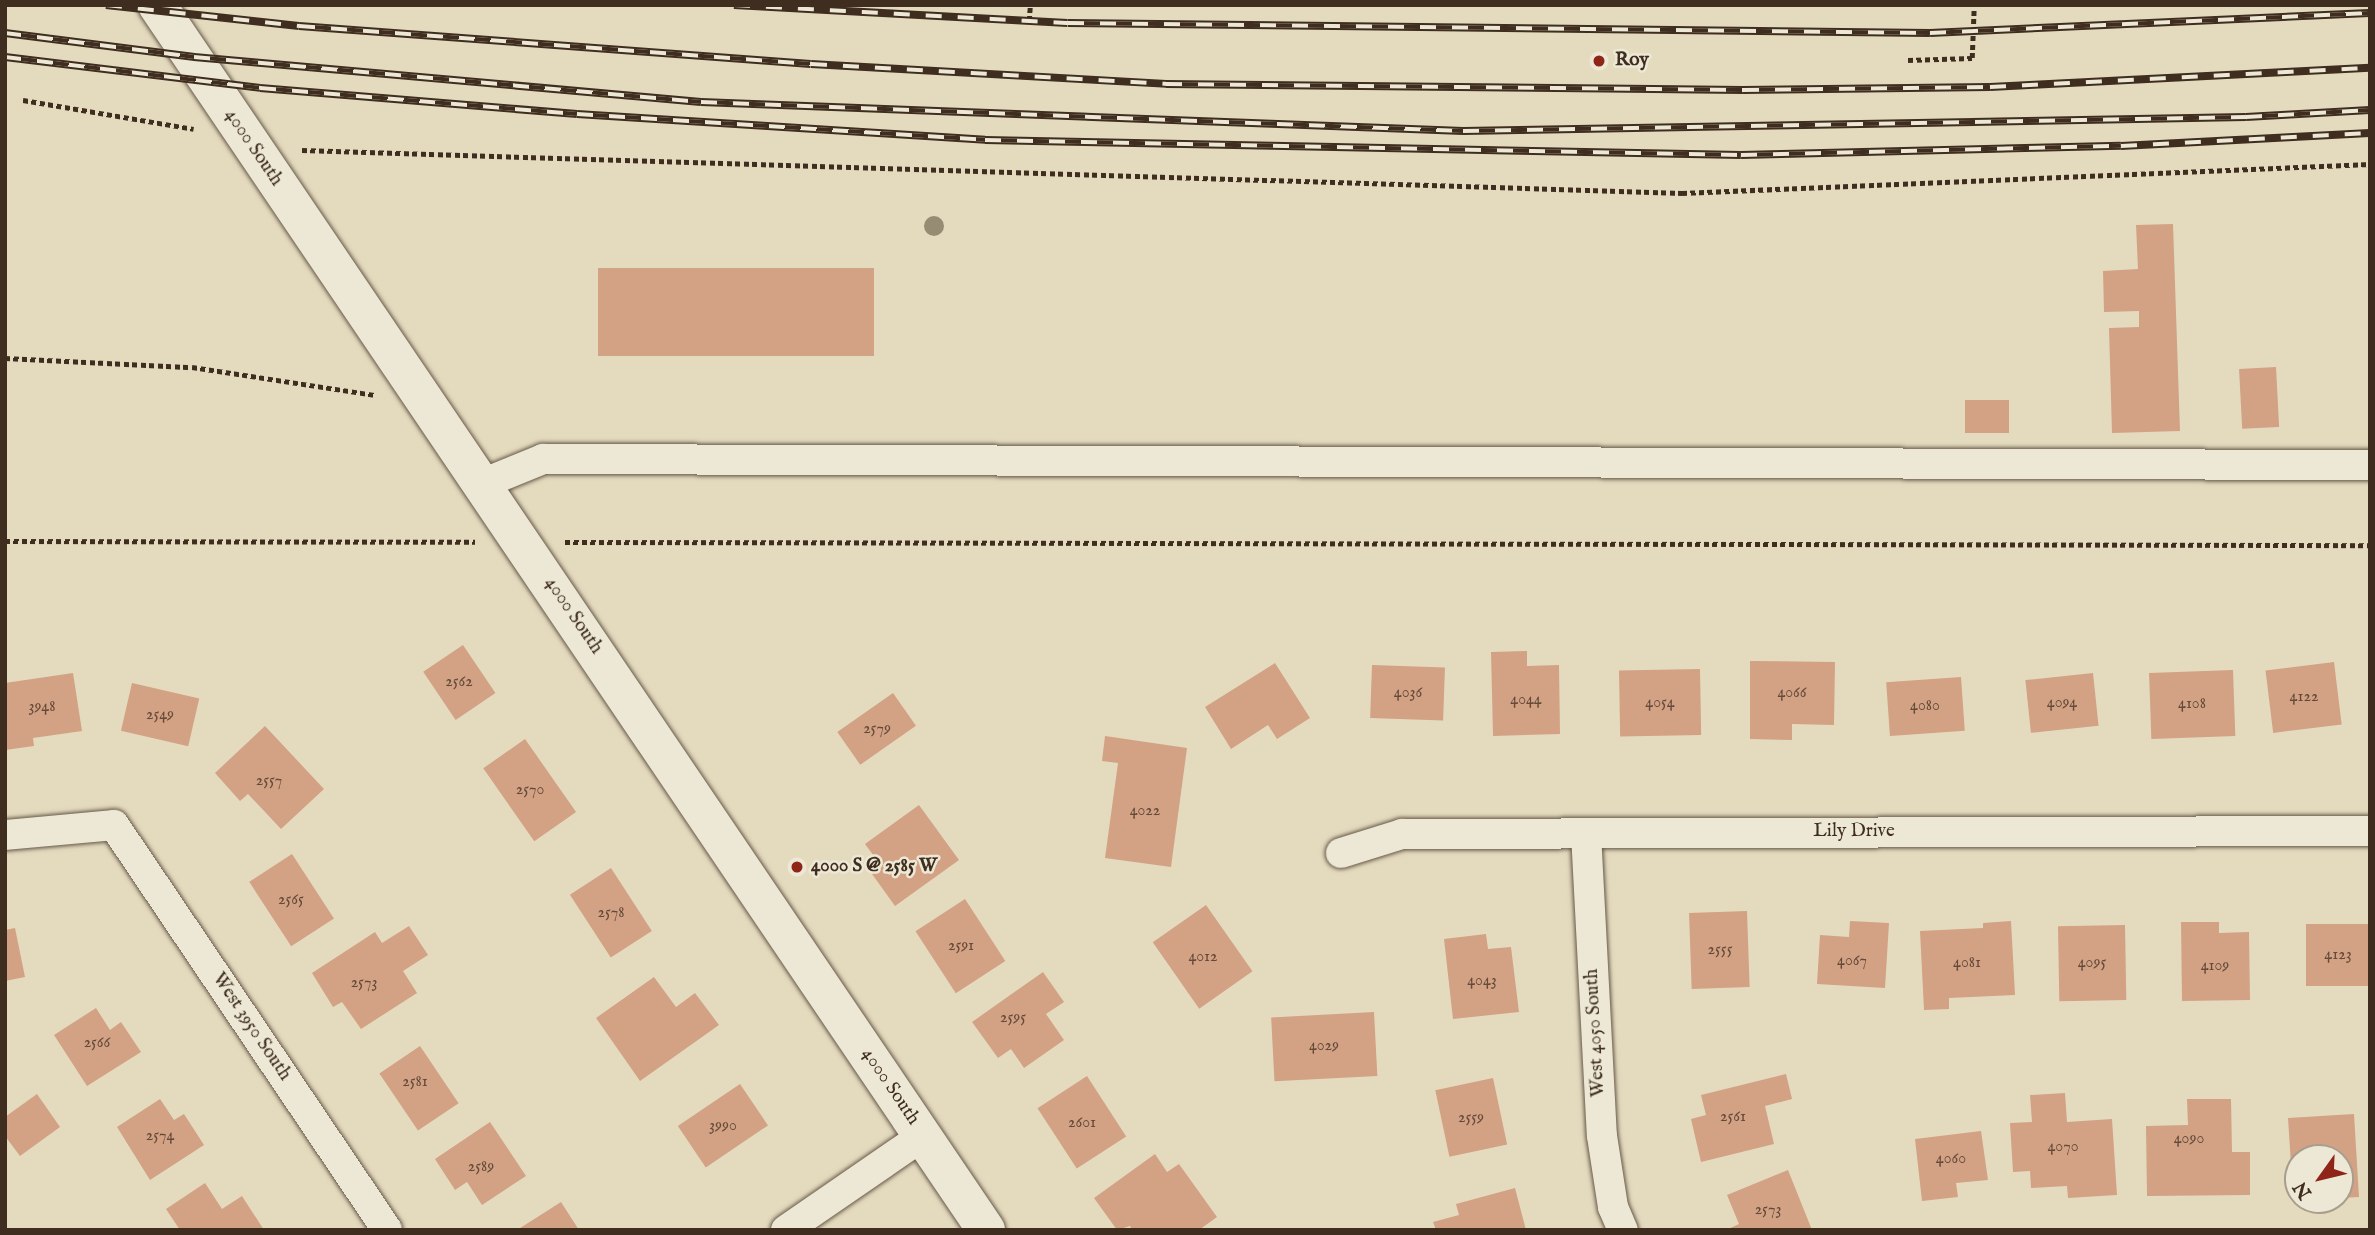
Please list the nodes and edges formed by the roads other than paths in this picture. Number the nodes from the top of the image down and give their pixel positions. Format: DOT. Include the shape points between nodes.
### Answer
graph roads {
  1 [pos="157,5"];
  2 [pos="2370,465"];
  3 [pos="482,484"];
  4 [pos="2370,831"];
  5 [pos="1586,833"];
  6 [pos="5,835"];
  7 [pos="1341,853"];
  8 [pos="923,1136"];
  9 [pos="387,1230"];
  10 [pos="786,1230"];
  11 [pos="986,1230"];
  12 [pos="1623,1230"];
  1 -- 3 [label="street, 4000 South"];
  2 -- 3 [label="street" via="543,459"];
  3 -- 8 [label="street, 4000 South"];
  4 -- 5 [label="street, Lily Drive"];
  5 -- 7 [label="street, Lily Drive" via="1402,834"];
  5 -- 12 [label="street, West 4050 South" via="1602,1136 1613,1207"];
  6 -- 9 [label="street, West 3950 South" via="114,825"];
  8 -- 10 [label="street"];
  8 -- 11 [label="street, 4000 South"];
}
